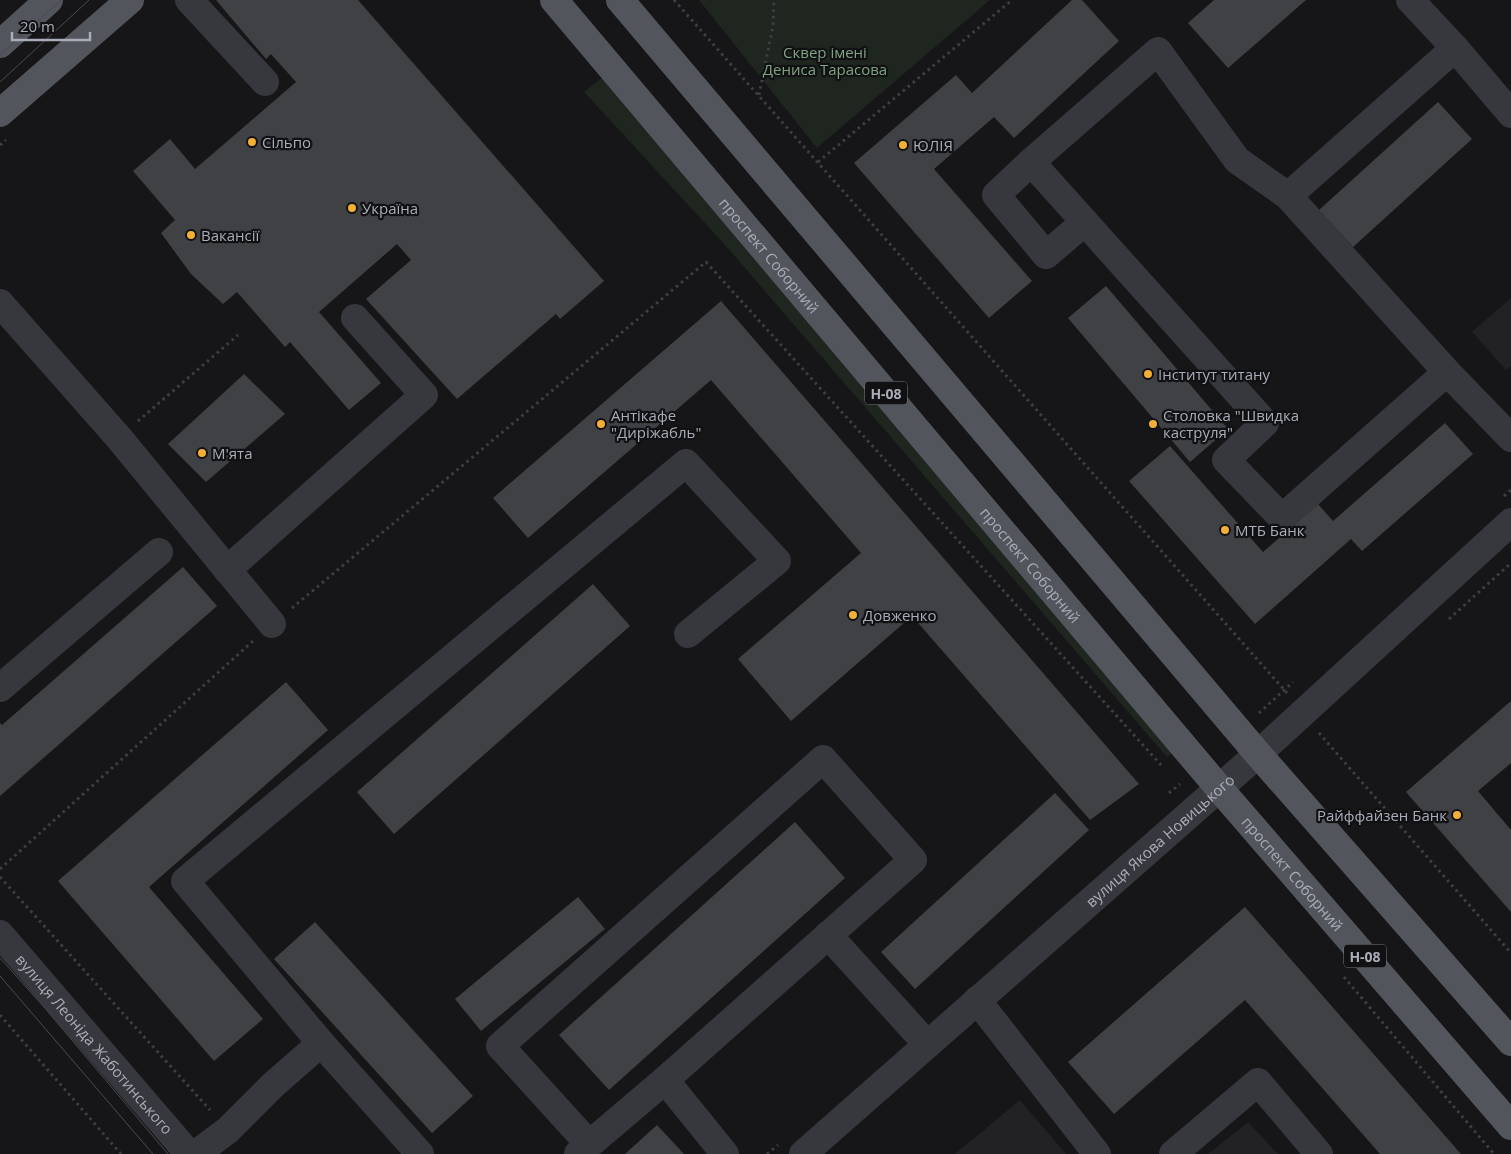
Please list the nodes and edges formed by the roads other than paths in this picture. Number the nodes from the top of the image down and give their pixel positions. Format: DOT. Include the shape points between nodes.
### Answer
graph roads {
  1 [pos="49,0"];
  2 [pos="130,0"];
  3 [pos="190,0"];
  4 [pos="554,0"];
  5 [pos="620,0"];
  6 [pos="1410,0"];
  7 [pos="0,44"];
  8 [pos="1455,48"];
  9 [pos="265,82"];
  10 [pos="0,114"];
  11 [pos="1511,114"];
  12 [pos="1031,162"];
  13 [pos="1288,196"];
  14 [pos="1085,222"];
  15 [pos="0,303"];
  16 [pos="355,318"];
  17 [pos="1447,372"];
  18 [pos="1511,438"];
  19 [pos="1511,522"];
  20 [pos="159,552"];
  21 [pos="227,570"];
  22 [pos="272,624"];
  23 [pos="688,634"];
  24 [pos="0,688"];
  25 [pos="1258,754"];
  26 [pos="1218,787"];
  27 [pos="0,934"];
  28 [pos="828,935"];
  29 [pos="977,1000"];
  30 [pos="1511,1042"];
  31 [pos="320,1043"];
  32 [pos="927,1044"];
  33 [pos="665,1080"];
  34 [pos="1511,1126"];
  35 [pos="584,1149"];
  36 [pos="189,1154"];
  37 [pos="196,1154"];
  38 [pos="420,1154"];
  39 [pos="725,1154"];
  40 [pos="803,1154"];
  41 [pos="1097,1154"];
  42 [pos="1173,1154"];
  43 [pos="1319,1154"];
  1 -- 7 [label="main road"];
  2 -- 10 [label="main road"];
  3 -- 9 [label="street"];
  4 -- 26 [label="main road, проспект Соборний / Н-08"];
  5 -- 25 [label="main road"];
  6 -- 8 [label="street"];
  8 -- 11 [label="street"];
  8 -- 13 [label="street"];
  12 -- 13 [label="street" via="1158,51 1237,160"];
  12 -- 14 [label="street"];
  12 -- 14 [label="street" via="996,195 1046,255"];
  13 -- 17 [label="street"];
  14 -- 17 [label="street" via="1265,423 1226,460 1282,518"];
  15 -- 21 [label="street" via="119,438"];
  16 -- 21 [label="street" via="424,395"];
  17 -- 18 [label="street"];
  19 -- 25 [label="street, вулиця Якова Новицького"];
  20 -- 24 [label="street"];
  21 -- 22 [label="street"];
  23 -- 31 [label="street" via="777,561 686,463 185,881"];
  25 -- 26 [label="street, вулиця Якова Новицького"];
  25 -- 30 [label="main road"];
  26 -- 29 [label="street, вулиця Якова Новицького"];
  26 -- 34 [label="main road, проспект Соборний / Н-08"];
  27 -- 36 [label="street, вулиця Леоніда Жаботинського"];
  28 -- 32 [label="street"];
  28 -- 33 [label="street"];
  28 -- 35 [label="street" via="913,860 822,759 500,1046"];
  29 -- 32 [label="street, вулиця Якова Новицького"];
  29 -- 41 [label="street"];
  31 -- 37 [label="street" via="228,1130"];
  31 -- 38 [label="street"];
  32 -- 40 [label="street, вулиця Якова Новицького"];
  33 -- 35 [label="street"];
  33 -- 39 [label="street"];
  42 -- 43 [label="street" via="1258,1082"];
}
